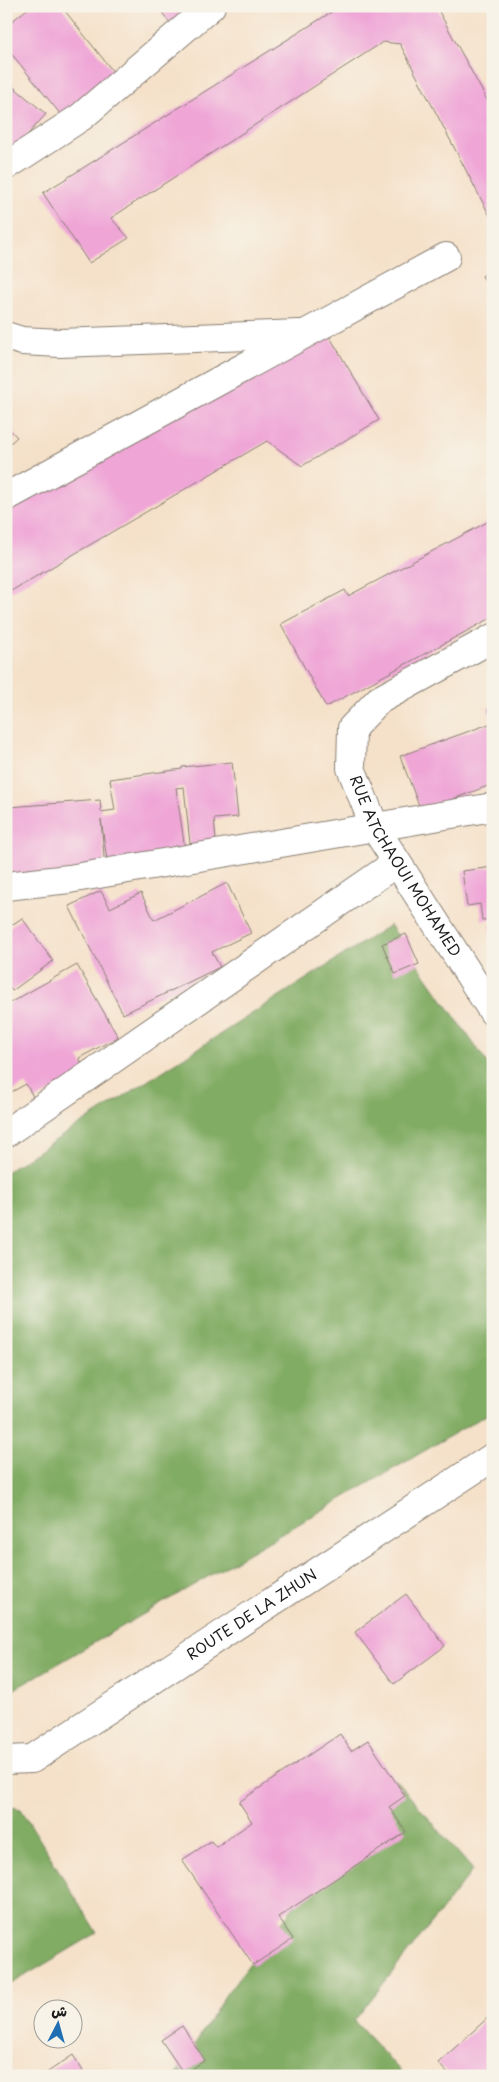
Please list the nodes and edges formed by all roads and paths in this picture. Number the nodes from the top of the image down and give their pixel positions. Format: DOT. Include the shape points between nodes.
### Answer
graph roads {
  1 [pos="211,6"];
  2 [pos="6,166"];
  3 [pos="446,256"];
  4 [pos="305,333"];
  5 [pos="6,336"];
  6 [pos="6,497"];
  7 [pos="493,638"];
  8 [pos="493,807"];
  9 [pos="375,828"];
  10 [pos="396,864"];
  11 [pos="6,886"];
  12 [pos="493,1012"];
  13 [pos="6,1133"];
  14 [pos="493,1457"];
  15 [pos="6,1760"];
  1 -- 2 [label="street" via="82,117"];
  3 -- 4 [label="street"];
  4 -- 5 [label="street" via="60,343 22,341"];
  4 -- 6 [label="street"];
  7 -- 9 [label="street, RUE ATCHAOUI MOHAMED" via="379,700 352,728 351,768"];
  8 -- 9 [label="street"];
  9 -- 10 [label="street, RUE ATCHAOUI MOHAMED"];
  9 -- 11 [label="street" via="69,879"];
  10 -- 12 [label="street, RUE ATCHAOUI MOHAMED"];
  10 -- 13 [label="street"];
  14 -- 15 [label="street, ROUTE DE LA ZHUN" via="32,1760"];
}
